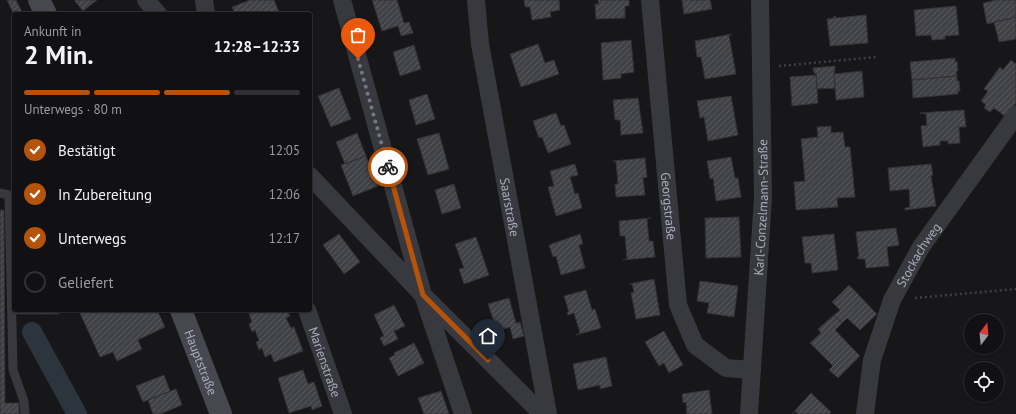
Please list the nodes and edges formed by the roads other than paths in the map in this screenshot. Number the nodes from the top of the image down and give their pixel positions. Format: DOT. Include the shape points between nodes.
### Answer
graph roads {
  1 [pos="39,0"];
  2 [pos="146,0"];
  3 [pos="204,0"];
  4 [pos="342,0"];
  5 [pos="476,0"];
  6 [pos="650,0"];
  7 [pos="759,0"];
  8 [pos="45,12"];
  9 [pos="156,12"];
  10 [pos="206,12"];
  11 [pos="1016,115"];
  12 [pos="312,178"];
  13 [pos="0,193"];
  14 [pos="12,258"];
  15 [pos="423,295"];
  16 [pos="182,312"];
  17 [pos="308,312"];
  18 [pos="752,370"];
  19 [pos="25,414"];
  20 [pos="221,414"];
  21 [pos="343,414"];
  22 [pos="463,414"];
  23 [pos="542,414"];
  24 [pos="548,414"];
  25 [pos="749,414"];
  26 [pos="865,414"];
  1 -- 8 [label="main road"];
  2 -- 9 [label="street"];
  3 -- 10 [label="street"];
  4 -- 15 [label="street"];
  5 -- 24 [label="street, Saarstraße" via="480,44"];
  6 -- 18 [label="street, Georgstraße" via="678,305 695,345 726,368"];
  7 -- 18 [label="street, Karl-Conzelmann-Straße" via="763,198"];
  11 -- 26 [label="street, Stockachweg" via="921,247 892,300 872,360"];
  12 -- 15 [label="street"];
  13 -- 14 [label="lane" via="9,195"];
  14 -- 19 [label="lane" via="12,370 24,401"];
  15 -- 22 [label="street"];
  15 -- 23 [label="street"];
  16 -- 20 [label="main road, Hauptstraße"];
  17 -- 21 [label="street, Marienstraße"];
  18 -- 25 [label="street, Karl-Conzelmann-Straße"];
}
